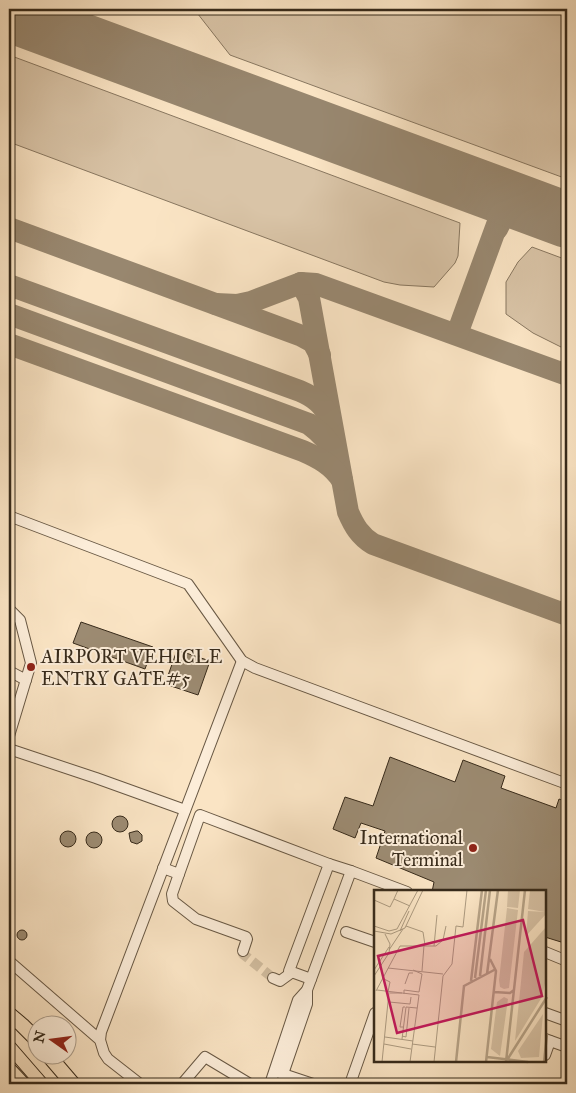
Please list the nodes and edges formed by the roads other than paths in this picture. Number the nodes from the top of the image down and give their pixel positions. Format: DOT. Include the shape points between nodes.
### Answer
graph roads {
  1 [pos="9,516"];
  2 [pos="9,609"];
  3 [pos="242,661"];
  4 [pos="9,672"];
  5 [pos="26,680"];
  6 [pos="9,736"];
  7 [pos="9,749"];
  8 [pos="567,784"];
  9 [pos="185,810"];
  10 [pos="329,864"];
  11 [pos="163,868"];
  12 [pos="351,871"];
  13 [pos="179,874"];
  14 [pos="402,890"];
  15 [pos="346,932"];
  16 [pos="374,942"];
  17 [pos="243,951"];
  18 [pos="546,952"];
  19 [pos="9,961"];
  20 [pos="567,961"];
  21 [pos="291,973"];
  22 [pos="273,978"];
  23 [pos="311,979"];
  24 [pos="546,1013"];
  25 [pos="9,1014"];
  26 [pos="374,1016"];
  27 [pos="567,1021"];
  28 [pos="28,1031"];
  29 [pos="100,1040"];
  30 [pos="547,1040"];
  31 [pos="9,1046"];
  32 [pos="567,1048"];
  33 [pos="58,1066"];
  34 [pos="9,1068"];
  35 [pos="277,1080"];
  36 [pos="24,1084"];
  37 [pos="42,1084"];
  38 [pos="73,1084"];
  39 [pos="140,1084"];
  40 [pos="182,1084"];
  41 [pos="250,1084"];
  42 [pos="313,1084"];
  43 [pos="350,1084"];
  1 -- 3 [label="lane" via="188,584"];
  2 -- 5 [label="lane" via="20,620 31,663"];
  3 -- 8 [label="lane"];
  3 -- 9 [label="lane"];
  4 -- 5 [label="lane"];
  5 -- 6 [label="lane"];
  7 -- 9 [label="lane"];
  9 -- 11 [label="lane"];
  10 -- 12 [label="lane"];
  10 -- 13 [label="lane" via="200,815"];
  10 -- 21 [label="lane" via="289,971"];
  11 -- 13 [label="lane"];
  11 -- 29 [label="lane"];
  12 -- 14 [label="lane"];
  12 -- 23 [label="lane"];
  13 -- 17 [label="lane" via="172,894 173,902 196,919 246,937"];
  15 -- 16 [label="lane"];
  18 -- 20 [label="lane"];
  19 -- 29 [label="lane"];
  21 -- 22 [label="lane" via="280,981"];
  21 -- 23 [label="lane"];
  23 -- 35 [label="lane" via="307,1004"];
  24 -- 27 [label="lane"];
  25 -- 28 [label="highway"];
  26 -- 43 [label="lane"];
  29 -- 39 [label="lane" via="108,1058"];
  30 -- 32 [label="lane"];
  31 -- 37 [label="main road"];
  33 -- 38 [label="highway"];
  34 -- 36 [label="main road"];
  35 -- 42 [label="lane"];
  40 -- 41 [label="lane" via="207,1057"];
}
